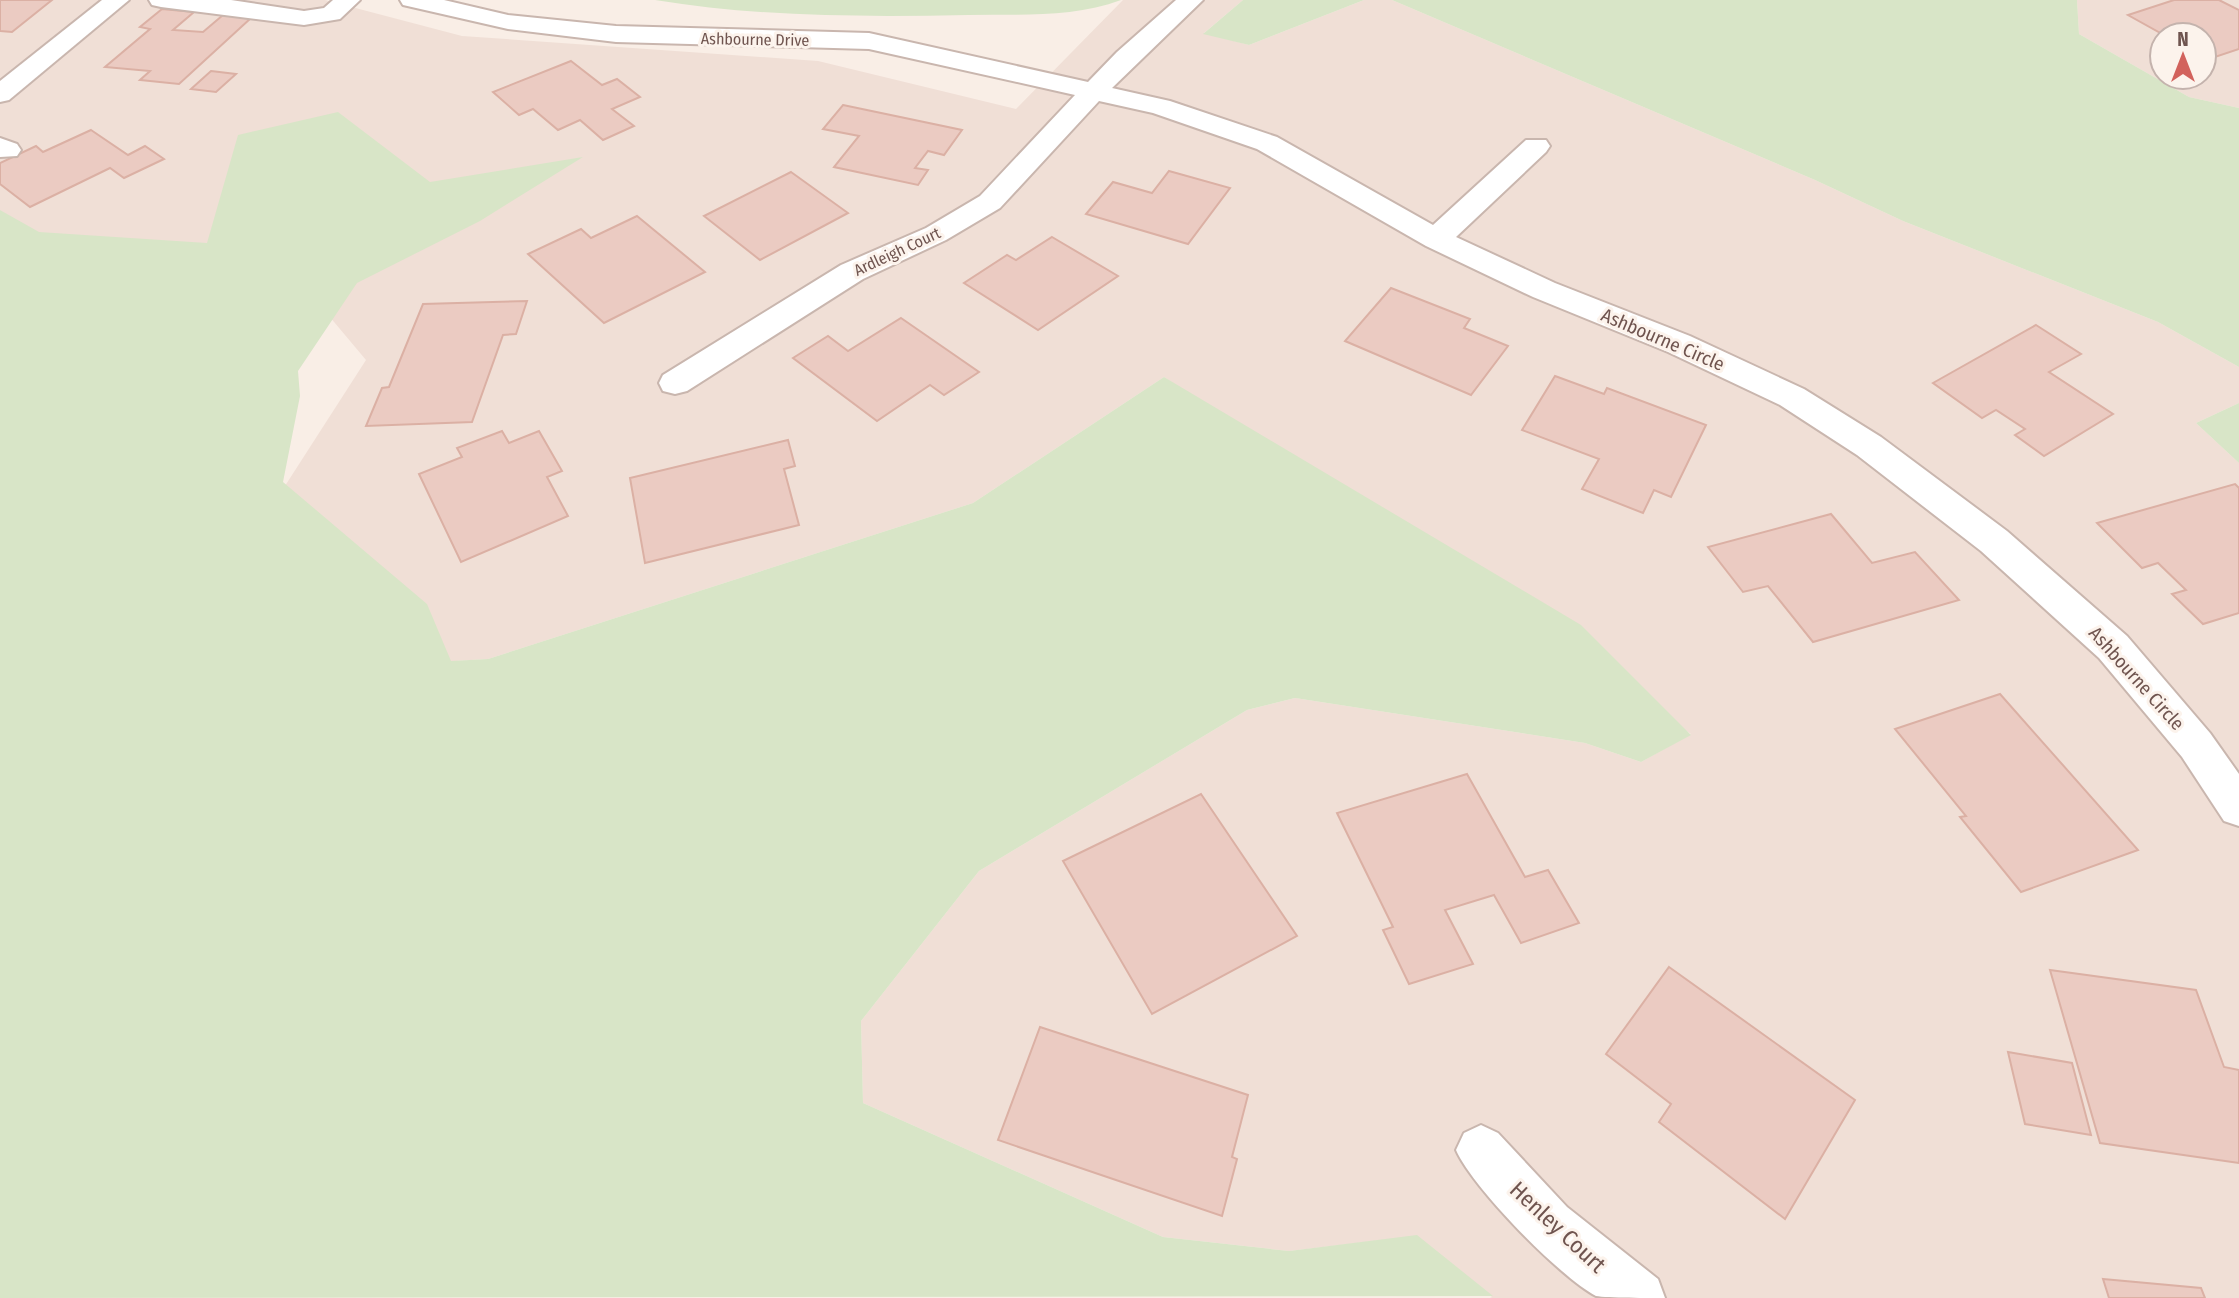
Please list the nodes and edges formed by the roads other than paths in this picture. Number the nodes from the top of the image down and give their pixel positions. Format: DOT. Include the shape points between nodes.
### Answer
graph roads {
  1 [pos="117,0"];
  2 [pos="161,0"];
  3 [pos="348,0"];
  4 [pos="412,0"];
  5 [pos="1191,0"];
  6 [pos="1095,90"];
  7 [pos="0,94"];
  8 [pos="1536,146"];
  9 [pos="1436,239"];
  10 [pos="675,383"];
  11 [pos="2239,808"];
  12 [pos="1481,1150"];
  13 [pos="1639,1298"];
  1 -- 7 [label="street"];
  2 -- 3 [label="street" via="304,18 331,13"];
  4 -- 6 [label="street, Ashbourne Drive" via="508,22 617,34 869,41"];
  5 -- 6 [label="street"];
  6 -- 9 [label="street, Ashbourne Circle" via="1267,143"];
  6 -- 10 [label="street, Ardleigh Court" via="990,202 936,234 852,272"];
  8 -- 9 [label="street"];
  9 -- 11 [label="street, Ashbourne Circle" via="1792,397 1869,446 1994,541 2113,647 2196,745"];
  12 -- 13 [label="street, Henley Court" via="1549,1225"];
}
